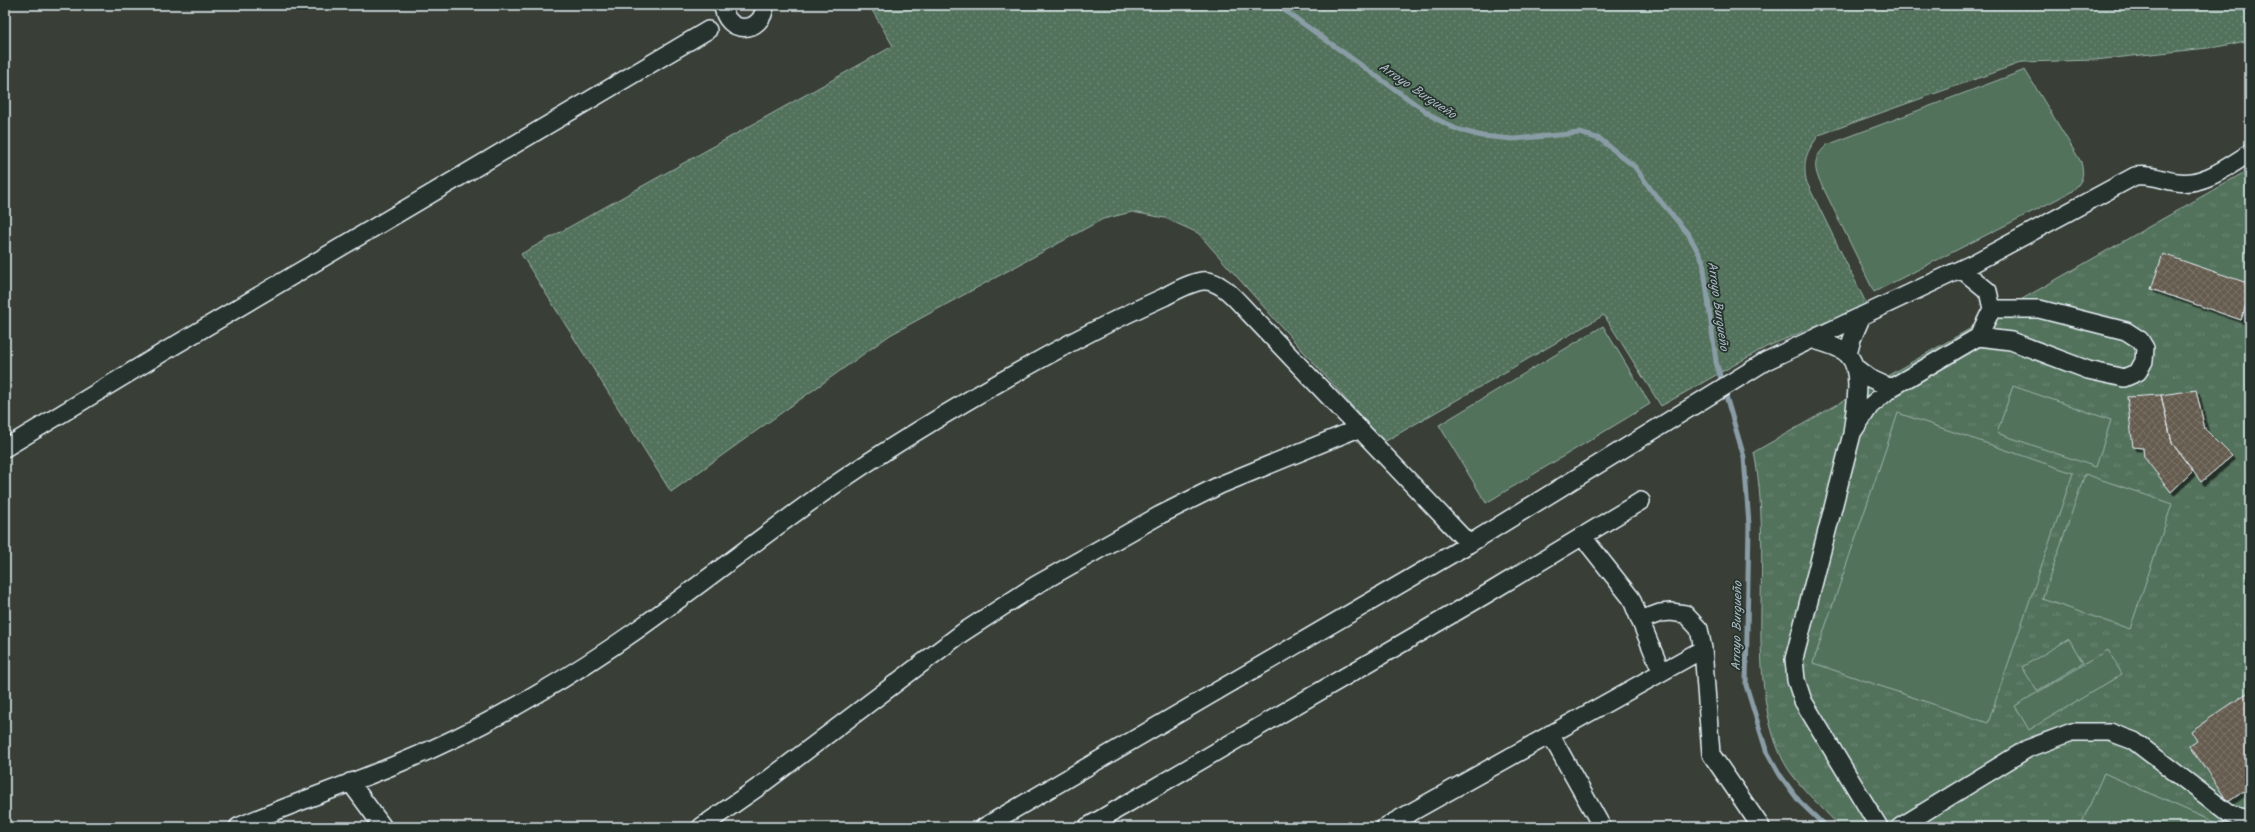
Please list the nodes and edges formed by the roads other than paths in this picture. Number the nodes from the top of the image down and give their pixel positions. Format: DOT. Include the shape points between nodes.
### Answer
graph roads {
  1 [pos="723,5"];
  2 [pos="765,5"];
  3 [pos="738,27"];
  4 [pos="708,30"];
  5 [pos="2250,153"];
  6 [pos="1961,269"];
  7 [pos="1992,309"];
  8 [pos="1860,318"];
  9 [pos="1978,337"];
  10 [pos="1814,340"];
  11 [pos="1852,361"];
  12 [pos="1891,388"];
  13 [pos="1359,428"];
  14 [pos="1852,434"];
  15 [pos="8,449"];
  16 [pos="1641,501"];
  17 [pos="1582,536"];
  18 [pos="1469,544"];
  19 [pos="1641,620"];
  20 [pos="1703,649"];
  21 [pos="1661,671"];
  22 [pos="1550,734"];
  23 [pos="350,782"];
  24 [pos="2250,819"];
  25 [pos="238,827"];
  26 [pos="383,827"];
  27 [pos="700,827"];
  28 [pos="984,827"];
  29 [pos="1087,827"];
  30 [pos="1385,827"];
  31 [pos="1602,827"];
  32 [pos="1761,827"];
  33 [pos="1879,827"];
  34 [pos="1900,827"];
  1 -- 3 [label="street" via="726,18"];
  1 -- 4 [label="street"];
  2 -- 3 [label="street" via="765,12 757,23 744,28"];
  3 -- 4 [label="street"];
  4 -- 15 [label="street" via="173,346"];
  5 -- 6 [label="street" via="2206,178 2190,182 2177,182 2148,174 2135,176"];
  6 -- 7 [label="street" via="1988,291"];
  6 -- 8 [label="street"];
  7 -- 9 [label="street"];
  7 -- 9 [label="street" via="2039,309 2126,330 2140,340 2145,348 2144,361 2138,372 2124,378 2088,370 2011,341"];
  8 -- 10 [label="street"];
  8 -- 11 [label="street" via="1852,339"];
  9 -- 12 [label="street"];
  10 -- 11 [label="street"];
  10 -- 18 [label="street" via="1766,361"];
  11 -- 12 [label="street" via="1869,378"];
  11 -- 14 [label="street" via="1856,396"];
  12 -- 14 [label="street" via="1870,406"];
  13 -- 18 [label="street"];
  13 -- 23 [label="street" via="1224,288 1203,281 1189,285 1114,320 923,426 822,494 636,632 539,693 446,743"];
  13 -- 27 [label="street" via="1220,485 1160,515 1036,585 962,633 758,788"];
  14 -- 33 [label="street" via="1794,659 1796,680 1803,701"];
  16 -- 17 [label="street"];
  17 -- 19 [label="street" via="1631,598"];
  17 -- 29 [label="street"];
  18 -- 28 [label="street"];
  19 -- 20 [label="street" via="1660,613 1685,614 1699,629"];
  19 -- 21 [label="street"];
  20 -- 21 [label="street"];
  20 -- 32 [label="street" via="1710,754"];
  21 -- 22 [label="street"];
  22 -- 30 [label="street"];
  22 -- 31 [label="street"];
  23 -- 25 [label="street"];
  23 -- 26 [label="street"];
  24 -- 34 [label="street" via="2231,815 2134,741 2110,732 2072,732 2026,749"];
}
